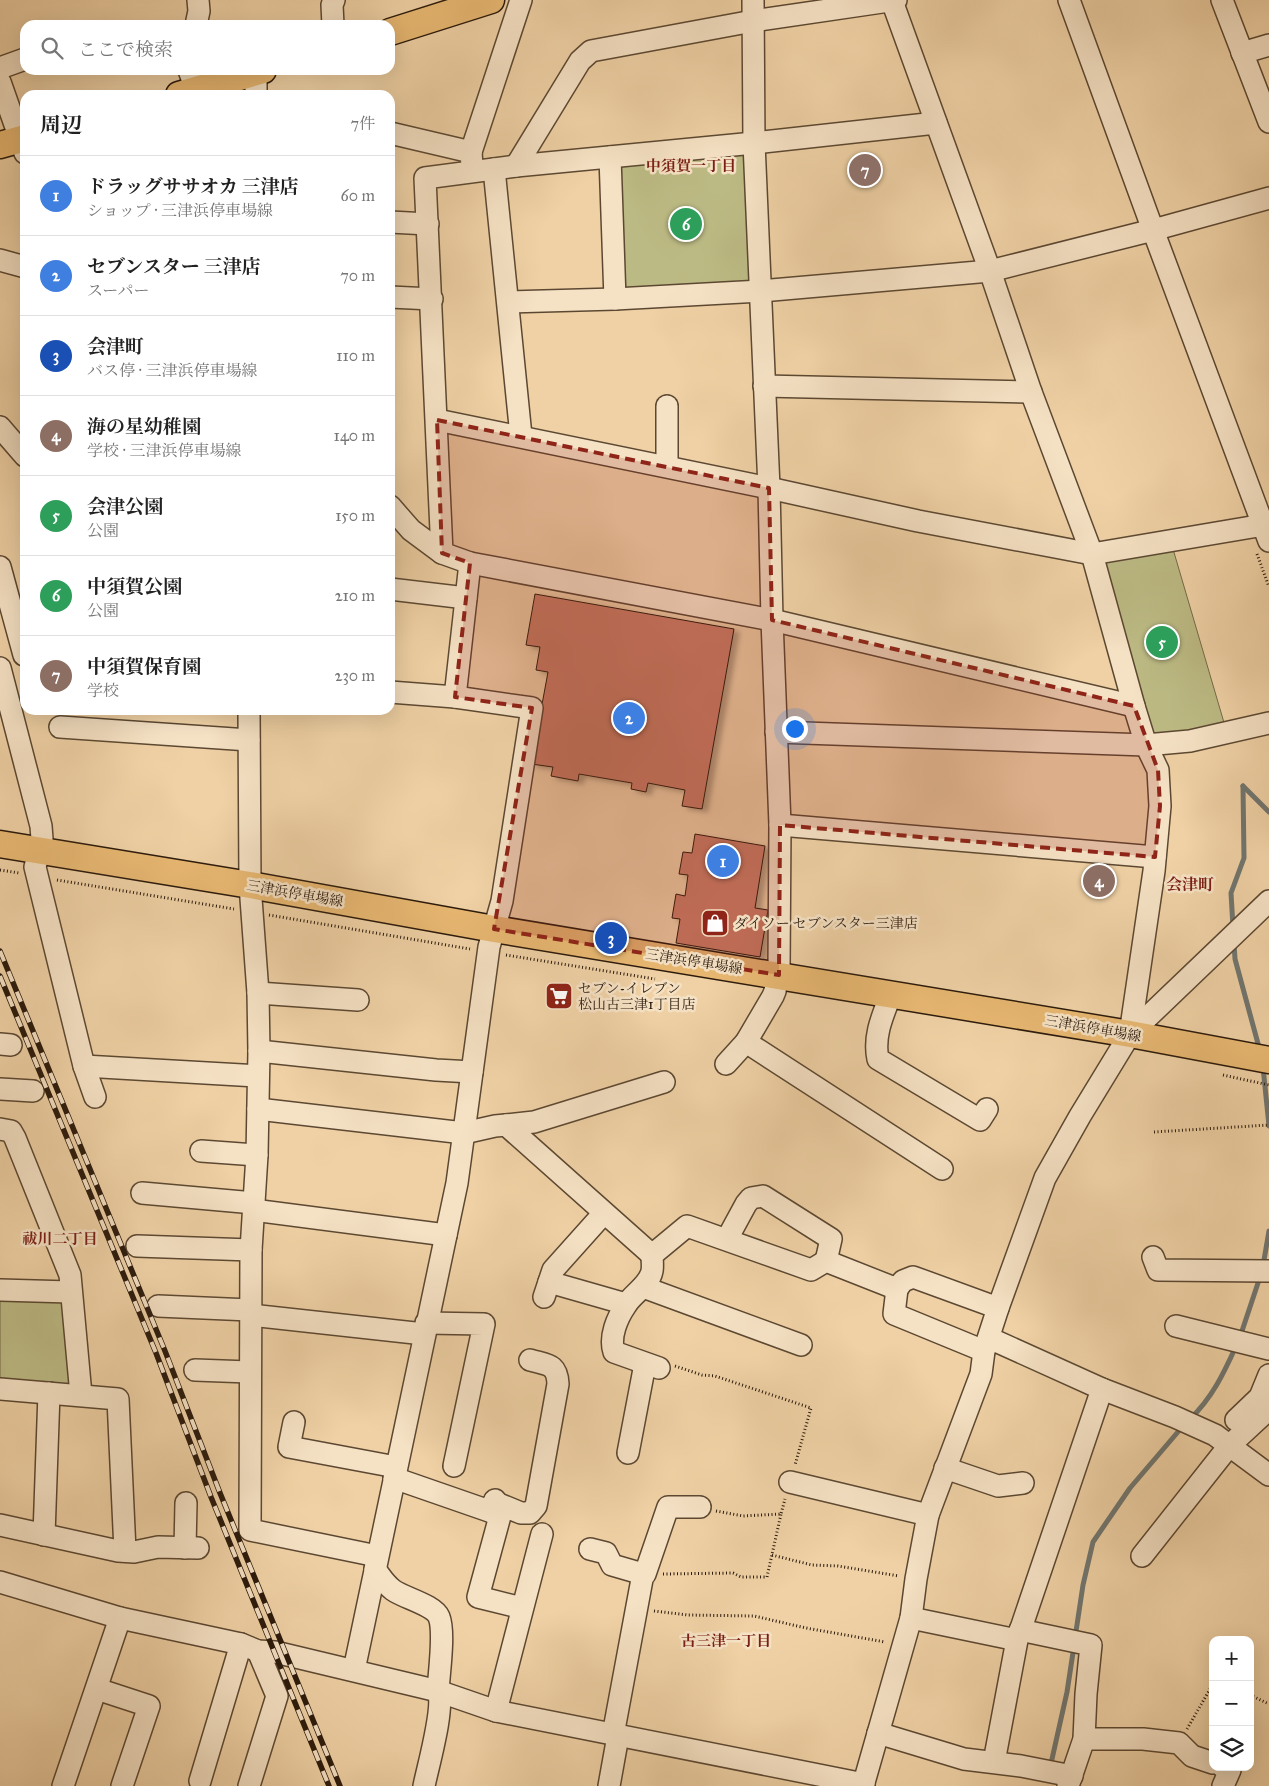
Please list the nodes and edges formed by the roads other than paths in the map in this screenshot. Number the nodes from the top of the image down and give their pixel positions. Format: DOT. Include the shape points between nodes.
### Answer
graph roads {
  1 [pos="334,0"];
  2 [pos="491,0"];
  3 [pos="521,0"];
  4 [pos="753,0"];
  5 [pos="894,0"];
  6 [pos="1069,0"];
  7 [pos="1222,0"];
  8 [pos="333,20"];
  9 [pos="753,21"];
  10 [pos="395,30"];
  11 [pos="1269,45"];
  12 [pos="1242,53"];
  13 [pos="20,61"];
  14 [pos="0,68"];
  15 [pos="258,79"];
  16 [pos="0,82"];
  17 [pos="188,85"];
  18 [pos="936,122"];
  19 [pos="1269,122"];
  20 [pos="395,134"];
  21 [pos="754,143"];
  22 [pos="18,144"];
  23 [pos="610,157"];
  24 [pos="472,162"];
  25 [pos="516,166"];
  26 [pos="494,168"];
  27 [pos="1269,198"];
  28 [pos="395,222"];
  29 [pos="428,224"];
  30 [pos="1153,230"];
  31 [pos="1,261"];
  32 [pos="20,266"];
  33 [pos="990,271"];
  34 [pos="761,291"];
  35 [pos="395,297"];
  36 [pos="432,300"];
  37 [pos="615,300"];
  38 [pos="508,302"];
  39 [pos="764,386"];
  40 [pos="1031,392"];
  41 [pos="667,406"];
  42 [pos="438,420"];
  43 [pos="0,427"];
  44 [pos="521,436"];
  45 [pos="20,450"];
  46 [pos="667,466"];
  47 [pos="770,488"];
  48 [pos="395,512"];
  49 [pos="1267,530"];
  50 [pos="442,554"];
  51 [pos="1092,554"];
  52 [pos="470,563"];
  53 [pos="0,567"];
  54 [pos="395,590"];
  55 [pos="466,598"];
  56 [pos="772,620"];
  57 [pos="20,640"];
  58 [pos="0,654"];
  59 [pos="20,655"];
  60 [pos="0,668"];
  61 [pos="395,692"];
  62 [pos="455,698"];
  63 [pos="1134,706"];
  64 [pos="249,715"];
  65 [pos="1269,723"];
  66 [pos="60,727"];
  67 [pos="776,732"];
  68 [pos="249,740"];
  69 [pos="1146,745"];
  70 [pos="780,825"];
  71 [pos="0,844"];
  72 [pos="39,852"];
  73 [pos="1155,857"];
  74 [pos="250,885"];
  75 [pos="1266,910"];
  76 [pos="494,929"];
  77 [pos="779,975"];
  78 [pos="258,992"];
  79 [pos="890,994"];
  80 [pos="358,1000"];
  81 [pos="1130,1034"];
  82 [pos="746,1042"];
  83 [pos="259,1051"];
  84 [pos="1264,1060"];
  85 [pos="726,1064"];
  86 [pos="84,1066"];
  87 [pos="472,1072"];
  88 [pos="258,1076"];
  89 [pos="664,1082"];
  90 [pos="0,1089"];
  91 [pos="33,1090"];
  92 [pos="96,1097"];
  93 [pos="258,1108"];
  94 [pos="987,1109"];
  95 [pos="506,1125"];
  96 [pos="0,1129"];
  97 [pos="464,1133"];
  98 [pos="201,1151"];
  99 [pos="257,1154"];
  100 [pos="942,1169"];
  101 [pos="142,1193"];
  102 [pos="254,1206"];
  103 [pos="604,1213"];
  104 [pos="446,1235"];
  105 [pos="727,1239"];
  106 [pos="137,1246"];
  107 [pos="251,1250"];
  108 [pos="652,1256"];
  109 [pos="1153,1257"];
  110 [pos="826,1261"];
  111 [pos="1269,1271"];
  112 [pos="643,1287"];
  113 [pos="897,1289"];
  114 [pos="0,1290"];
  115 [pos="70,1292"];
  116 [pos="626,1304"];
  117 [pos="158,1306"];
  118 [pos="998,1308"];
  119 [pos="250,1312"];
  120 [pos="1176,1326"];
  121 [pos="425,1328"];
  122 [pos="987,1344"];
  123 [pos="802,1345"];
  124 [pos="1269,1349"];
  125 [pos="530,1360"];
  126 [pos="195,1370"];
  127 [pos="249,1372"];
  128 [pos="1269,1375"];
  129 [pos="0,1389"];
  130 [pos="1102,1389"];
  131 [pos="49,1393"];
  132 [pos="81,1395"];
  133 [pos="1269,1409"];
  134 [pos="294,1422"];
  135 [pos="1222,1440"];
  136 [pos="635,1444"];
  137 [pos="454,1466"];
  138 [pos="946,1468"];
  139 [pos="395,1473"];
  140 [pos="1269,1475"];
  141 [pos="790,1482"];
  142 [pos="1023,1483"];
  143 [pos="494,1502"];
  144 [pos="186,1504"];
  145 [pos="700,1507"];
  146 [pos="928,1515"];
  147 [pos="0,1525"];
  148 [pos="44,1534"];
  149 [pos="542,1534"];
  150 [pos="590,1549"];
  151 [pos="125,1551"];
  152 [pos="1142,1556"];
  153 [pos="376,1563"];
  154 [pos="644,1574"];
  155 [pos="0,1582"];
  156 [pos="522,1608"];
  157 [pos="120,1618"];
  158 [pos="911,1618"];
  159 [pos="1018,1635"];
  160 [pos="249,1647"];
  161 [pos="354,1670"];
  162 [pos="97,1689"];
  163 [pos="438,1691"];
  164 [pos="496,1711"];
  165 [pos="878,1733"];
  166 [pos="616,1735"];
  167 [pos="1084,1739"];
  168 [pos="994,1762"];
  169 [pos="1209,1762"];
  170 [pos="1230,1771"];
  171 [pos="200,1781"];
  172 [pos="1070,1781"];
  173 [pos="864,1785"];
  174 [pos="62,1786"];
  175 [pos="122,1786"];
  176 [pos="249,1786"];
  177 [pos="424,1786"];
  178 [pos="609,1786"];
  179 [pos="1223,1786"];
  1 -- 8 [label="street"];
  2 -- 10 [label="main road"];
  3 -- 24 [label="street"];
  4 -- 9 [label="street"];
  5 -- 9 [label="street"];
  5 -- 18 [label="street"];
  6 -- 30 [label="street"];
  7 -- 12 [label="street"];
  9 -- 21 [label="street"];
  9 -- 25 [label="street" via="591,51 580,61"];
  11 -- 12 [label="street"];
  12 -- 19 [label="street"];
  13 -- 14 [label="street"];
  15 -- 17 [label="main road"];
  16 -- 22 [label="street"];
  18 -- 21 [label="street"];
  18 -- 33 [label="street"];
  20 -- 24 [label="street"];
  21 -- 23 [label="street"];
  21 -- 34 [label="street"];
  23 -- 25 [label="street"];
  23 -- 37 [label="street"];
  24 -- 26 [label="street"];
  24 -- 29 [label="street" via="425,178"];
  25 -- 26 [label="street"];
  26 -- 38 [label="street"];
  27 -- 30 [label="street"];
  28 -- 29 [label="street"];
  29 -- 36 [label="street"];
  30 -- 33 [label="street"];
  30 -- 49 [label="street"];
  31 -- 32 [label="street"];
  33 -- 34 [label="street"];
  33 -- 40 [label="street"];
  34 -- 37 [label="street"];
  34 -- 39 [label="street"];
  35 -- 36 [label="street"];
  36 -- 42 [label="street"];
  37 -- 38 [label="street"];
  38 -- 44 [label="street"];
  39 -- 40 [label="street"];
  39 -- 47 [label="street"];
  40 -- 51 [label="street"];
  41 -- 46 [label="street"];
  42 -- 44 [label="street"];
  42 -- 50 [label="street"];
  43 -- 45 [label="street"];
  44 -- 46 [label="street"];
  46 -- 47 [label="street"];
  47 -- 51 [label="street"];
  47 -- 56 [label="street"];
  48 -- 50 [label="street" via="411,530"];
  49 -- 51 [label="street"];
  50 -- 52 [label="street"];
  51 -- 63 [label="street"];
  52 -- 55 [label="street"];
  52 -- 56 [label="street"];
  53 -- 57 [label="street"];
  54 -- 55 [label="street"];
  55 -- 62 [label="street"];
  56 -- 63 [label="street"];
  56 -- 67 [label="street"];
  58 -- 59 [label="street"];
  60 -- 72 [label="street" via="41,826"];
  61 -- 62 [label="street"];
  62 -- 76 [label="street" via="532,708 502,900"];
  63 -- 69 [label="street"];
  64 -- 68 [label="street"];
  65 -- 69 [label="street" via="1190,741"];
  66 -- 68 [label="street"];
  67 -- 69 [label="street"];
  67 -- 70 [label="street"];
  68 -- 74 [label="street"];
  69 -- 73 [label="street" via="1158,770 1160,806"];
  70 -- 73 [label="street"];
  70 -- 77 [label="street"];
  71 -- 72 [label="main road, 三津浜停車場線"];
  72 -- 74 [label="main road, 三津浜停車場線"];
  72 -- 86 [label="street" via="35,866"];
  73 -- 81 [label="street"];
  74 -- 76 [label="main road, 三津浜停車場線"];
  74 -- 78 [label="street"];
  75 -- 81 [label="street"];
  76 -- 77 [label="main road, 三津浜停車場線"];
  76 -- 87 [label="street"];
  77 -- 79 [label="main road, 三津浜停車場線"];
  77 -- 82 [label="street" via="775,992"];
  78 -- 80 [label="street"];
  78 -- 83 [label="street"];
  79 -- 81 [label="main road, 三津浜停車場線"];
  79 -- 94 [label="street" via="879,1028 878,1059 980,1120"];
  81 -- 84 [label="main road, 三津浜停車場線"];
  81 -- 118 [label="street" via="1045,1178"];
  82 -- 85 [label="street"];
  82 -- 100 [label="street"];
  83 -- 87 [label="street"];
  83 -- 88 [label="street"];
  86 -- 88 [label="street"];
  86 -- 92 [label="street"];
  87 -- 97 [label="street"];
  88 -- 93 [label="street"];
  89 -- 95 [label="street" via="534,1122"];
  90 -- 91 [label="street"];
  93 -- 97 [label="street"];
  93 -- 99 [label="street"];
  95 -- 97 [label="street"];
  95 -- 103 [label="street"];
  96 -- 115 [label="street" via="11,1131 15,1138 70,1275"];
  97 -- 104 [label="street"];
  98 -- 99 [label="street"];
  99 -- 102 [label="street"];
  101 -- 102 [label="street"];
  102 -- 104 [label="street"];
  102 -- 107 [label="street"];
  103 -- 108 [label="street"];
  103 -- 116 [label="street" via="553,1270 546,1289"];
  104 -- 121 [label="street"];
  105 -- 108 [label="street" via="687,1226"];
  105 -- 110 [label="street" via="811,1270"];
  105 -- 110 [label="street" via="751,1198 763,1196 830,1239"];
  106 -- 107 [label="street"];
  107 -- 119 [label="street"];
  108 -- 112 [label="street" via="652,1272"];
  109 -- 111 [label="street" via="1158,1270"];
  110 -- 113 [label="street"];
  112 -- 116 [label="street"];
  112 -- 123 [label="street"];
  113 -- 118 [label="street" via="903,1281 914,1277"];
  113 -- 122 [label="street" via="894,1314"];
  114 -- 115 [label="street"];
  115 -- 132 [label="street"];
  116 -- 136 [label="street" via="613,1332 614,1352 652,1366"];
  117 -- 119 [label="street"];
  118 -- 122 [label="street"];
  119 -- 121 [label="street"];
  119 -- 127 [label="street"];
  120 -- 124 [label="street"];
  121 -- 137 [label="street" via="484,1324"];
  121 -- 139 [label="street"];
  122 -- 130 [label="street"];
  122 -- 138 [label="street" via="981,1374"];
  125 -- 143 [label="street" via="553,1366 558,1373 536,1506 530,1513 521,1513"];
  126 -- 127 [label="street"];
  127 -- 153 [label="street" via="250,1530"];
  128 -- 135 [label="street" via="1260,1396 1226,1428"];
  129 -- 131 [label="street"];
  130 -- 135 [label="street" via="1175,1417"];
  130 -- 159 [label="street"];
  131 -- 132 [label="street"];
  131 -- 148 [label="street"];
  132 -- 151 [label="street" via="118,1399"];
  133 -- 135 [label="street"];
  134 -- 139 [label="street" via="289,1447"];
  135 -- 140 [label="street"];
  135 -- 152 [label="street"];
  138 -- 142 [label="street" via="998,1486"];
  138 -- 146 [label="street"];
  139 -- 143 [label="street"];
  139 -- 153 [label="street"];
  141 -- 146 [label="street"];
  143 -- 156 [label="street" via="500,1516 478,1597"];
  144 -- 151 [label="street" via="192,1548 158,1547"];
  145 -- 154 [label="street" via="668,1507"];
  146 -- 158 [label="street"];
  147 -- 148 [label="street"];
  148 -- 151 [label="street"];
  149 -- 156 [label="street"];
  150 -- 154 [label="street" via="606,1553 612,1565"];
  153 -- 161 [label="street"];
  153 -- 163 [label="street" via="385,1583 438,1615 442,1626"];
  154 -- 166 [label="street"];
  155 -- 157 [label="street"];
  156 -- 164 [label="street"];
  157 -- 160 [label="street"];
  157 -- 162 [label="street"];
  158 -- 159 [label="street"];
  158 -- 165 [label="street"];
  159 -- 167 [label="street" via="1091,1645"];
  159 -- 168 [label="street"];
  160 -- 161 [label="street"];
  160 -- 171 [label="street"];
  160 -- 176 [label="street" via="277,1696"];
  161 -- 163 [label="street"];
  162 -- 174 [label="street"];
  162 -- 175 [label="street" via="149,1706"];
  163 -- 164 [label="street"];
  163 -- 177 [label="street" via="438,1716"];
  164 -- 166 [label="street"];
  165 -- 168 [label="street" via="964,1758"];
  165 -- 173 [label="street"];
  166 -- 173 [label="street"];
  166 -- 178 [label="street"];
  167 -- 169 [label="street" via="1179,1743 1192,1756"];
  167 -- 172 [label="street"];
  168 -- 172 [label="street"];
  170 -- 179 [label="street"];
}
